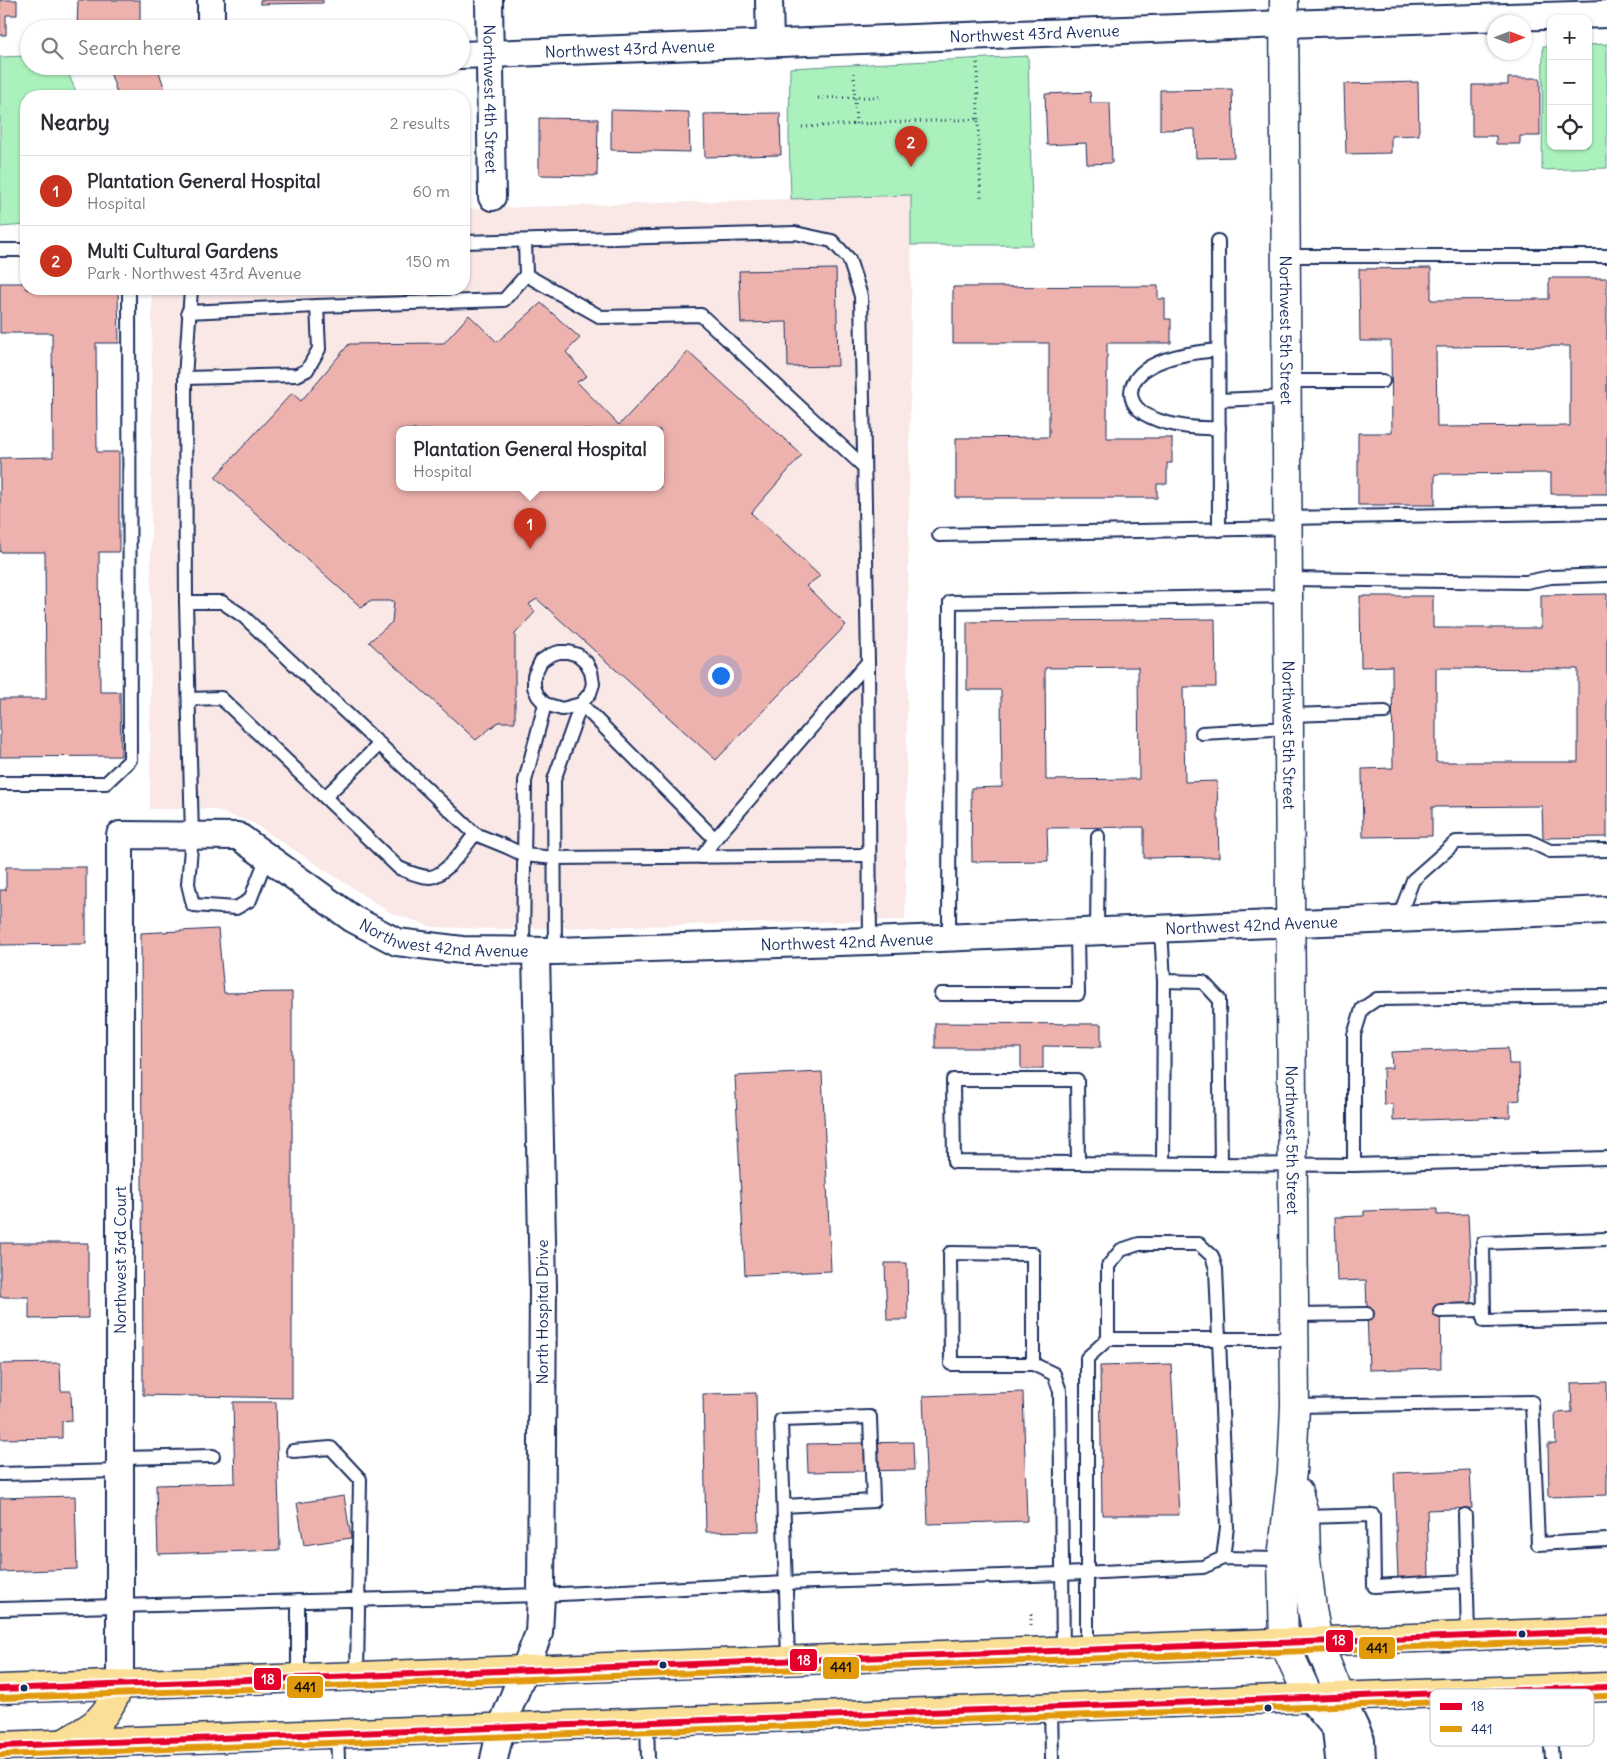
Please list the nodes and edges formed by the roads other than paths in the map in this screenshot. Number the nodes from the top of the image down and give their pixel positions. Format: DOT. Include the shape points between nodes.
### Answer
graph roads {
  1 [pos="210,0"];
  2 [pos="489,0"];
  3 [pos="770,0"];
  4 [pos="1284,12"];
  5 [pos="1607,14"];
  6 [pos="211,20"];
  7 [pos="770,43"];
  8 [pos="489,54"];
  9 [pos="470,55"];
  10 [pos="492,197"];
  11 [pos="525,241"];
  12 [pos="1218,241"];
  13 [pos="470,242"];
  14 [pos="0,250"];
  15 [pos="20,250"];
  16 [pos="1286,256"];
  17 [pos="1607,256"];
  18 [pos="526,275"];
  19 [pos="129,295"];
  20 [pos="190,295"];
  21 [pos="317,306"];
  22 [pos="188,312"];
  23 [pos="1218,350"];
  24 [pos="186,378"];
  25 [pos="1383,382"];
  26 [pos="1286,389"];
  27 [pos="1219,400"];
  28 [pos="1219,428"];
  29 [pos="863,466"];
  30 [pos="1607,512"];
  31 [pos="1287,523"];
  32 [pos="1219,530"];
  33 [pos="939,535"];
  34 [pos="1607,575"];
  35 [pos="1288,588"];
  36 [pos="186,602"];
  37 [pos="868,662"];
  38 [pos="189,699"];
  39 [pos="545,704"];
  40 [pos="581,704"];
  41 [pos="1385,712"];
  42 [pos="1289,721"];
  43 [pos="1202,733"];
  44 [pos="380,744"];
  45 [pos="0,783"];
  46 [pos="325,797"];
  47 [pos="476,834"];
  48 [pos="120,835"];
  49 [pos="192,836"];
  50 [pos="1098,836"];
  51 [pos="715,839"];
  52 [pos="1607,850"];
  53 [pos="524,856"];
  54 [pos="869,856"];
  55 [pos="267,857"];
  56 [pos="702,857"];
  57 [pos="554,858"];
  58 [pos="1607,910"];
  59 [pos="1398,919"];
  60 [pos="1290,923"];
  61 [pos="1161,929"];
  62 [pos="1087,932"];
  63 [pos="949,938"];
  64 [pos="870,941"];
  65 [pos="538,951"];
  66 [pos="1164,981"];
  67 [pos="941,994"];
  68 [pos="1607,996"];
  69 [pos="1607,1158"];
  70 [pos="1078,1163"];
  71 [pos="1163,1163"];
  72 [pos="1221,1164"];
  73 [pos="1293,1165"];
  74 [pos="1354,1165"];
  75 [pos="1607,1239"];
  76 [pos="1484,1310"];
  77 [pos="1440,1311"];
  78 [pos="1367,1314"];
  79 [pos="1607,1318"];
  80 [pos="1294,1327"];
  81 [pos="1219,1338"];
  82 [pos="1108,1340"];
  83 [pos="1033,1364"];
  84 [pos="1295,1406"];
  85 [pos="293,1451"];
  86 [pos="213,1456"];
  87 [pos="120,1464"];
  88 [pos="1292,1471"];
  89 [pos="0,1474"];
  90 [pos="784,1506"];
  91 [pos="1465,1515"];
  92 [pos="1305,1517"];
  93 [pos="1607,1540"];
  94 [pos="1223,1558"];
  95 [pos="1282,1560"];
  96 [pos="1087,1571"];
  97 [pos="1062,1574"];
  98 [pos="1466,1581"];
  99 [pos="786,1583"];
  100 [pos="541,1595"];
  101 [pos="357,1599"];
  102 [pos="298,1601"];
  103 [pos="119,1605"];
  104 [pos="0,1609"];
  105 [pos="1607,1631"];
  106 [pos="1468,1636"];
  107 [pos="1318,1642"];
  108 [pos="1284,1643"];
  109 [pos="1075,1650"];
  110 [pos="788,1660"];
  111 [pos="525,1669"];
  112 [pos="357,1676"];
  113 [pos="298,1678"];
  114 [pos="120,1685"];
  115 [pos="1607,1687"];
  116 [pos="0,1689"];
  117 [pos="1546,1689"];
  118 [pos="1430,1693"];
  119 [pos="1340,1696"];
  120 [pos="1309,1697"];
  121 [pos="1051,1706"];
  122 [pos="647,1722"];
  123 [pos="501,1728"];
  124 [pos="0,1746"];
  125 [pos="337,1746"];
  126 [pos="1551,1746"];
  127 [pos="52,1749"];
  128 [pos="494,1759"];
  129 [pos="648,1759"];
  130 [pos="1052,1759"];
  131 [pos="1339,1759"];
  132 [pos="1362,1759"];
  133 [pos="1552,1759"];
  1 -- 6 [label="street"];
  2 -- 8 [label="street, Northwest 4th Street"];
  3 -- 7 [label="street"];
  4 -- 5 [label="street, Northwest 43rd Avenue"];
  4 -- 7 [label="street, Northwest 43rd Avenue"];
  4 -- 16 [label="street, Northwest 5th Street"];
  7 -- 8 [label="street, Northwest 43rd Avenue"];
  8 -- 9 [label="street, Northwest 43rd Avenue"];
  8 -- 10 [label="street, Northwest 4th Street"];
  11 -- 13 [label="lane"];
  11 -- 18 [label="lane"];
  11 -- 29 [label="lane" via="795,233 832,241 850,259 860,296"];
  12 -- 23 [label="lane"];
  14 -- 15 [label="lane"];
  16 -- 17 [label="lane"];
  16 -- 26 [label="street, Northwest 5th Street"];
  18 -- 21 [label="lane" via="504,300"];
  18 -- 29 [label="lane" via="601,317 701,315"];
  19 -- 45 [label="lane" via="130,760 106,783"];
  20 -- 22 [label="lane"];
  21 -- 22 [label="lane"];
  21 -- 24 [label="lane" via="319,349 307,370 297,375"];
  22 -- 24 [label="lane"];
  23 -- 27 [label="lane"];
  23 -- 28 [label="lane" via="1196,352 1152,365 1132,384 1131,394 1134,404 1142,412 1174,426"];
  24 -- 36 [label="lane"];
  25 -- 26 [label="lane"];
  26 -- 27 [label="lane"];
  26 -- 31 [label="street, Northwest 5th Street"];
  27 -- 28 [label="lane"];
  28 -- 32 [label="lane"];
  29 -- 37 [label="lane"];
  30 -- 31 [label="lane"];
  31 -- 32 [label="lane"];
  31 -- 35 [label="street, Northwest 5th Street"];
  32 -- 33 [label="lane"];
  34 -- 35 [label="lane" via="1551,577 1526,582"];
  35 -- 42 [label="street, Northwest 5th Street"];
  35 -- 63 [label="lane" via="950,602"];
  36 -- 38 [label="lane"];
  36 -- 44 [label="lane" via="222,602 243,616"];
  37 -- 51 [label="lane"];
  37 -- 54 [label="lane"];
  38 -- 46 [label="lane" via="221,698"];
  38 -- 49 [label="lane"];
  39 -- 40 [label="lane" via="562,709"];
  39 -- 40 [label="lane" via="534,686 536,670 550,655 568,652 586,662 591,671 593,684"];
  39 -- 53 [label="lane" via="525,781"];
  40 -- 51 [label="lane"];
  40 -- 57 [label="lane" via="554,780"];
  41 -- 42 [label="lane"];
  42 -- 43 [label="lane"];
  42 -- 60 [label="street, Northwest 5th Street"];
  44 -- 46 [label="lane"];
  44 -- 47 [label="lane"];
  46 -- 47 [label="lane" via="399,868 416,875 432,877 443,872"];
  47 -- 53 [label="lane"];
  48 -- 49 [label="street, Northwest 42nd Avenue"];
  48 -- 87 [label="street, Northwest 3rd Court"];
  49 -- 55 [label="street, Northwest 42nd Avenue" via="238,836"];
  49 -- 55 [label="lane" via="188,884 193,905 236,908 250,900"];
  50 -- 62 [label="lane"];
  51 -- 56 [label="lane"];
  52 -- 59 [label="lane" via="1550,851 1529,841 1456,842 1414,880"];
  53 -- 57 [label="lane"];
  53 -- 65 [label="lane"];
  54 -- 56 [label="lane"];
  54 -- 64 [label="lane"];
  55 -- 65 [label="street, Northwest 42nd Avenue" via="353,920 397,942 462,950"];
  56 -- 57 [label="lane"];
  57 -- 65 [label="lane"];
  58 -- 59 [label="street, Northwest 42nd Avenue"];
  59 -- 60 [label="street, Northwest 42nd Avenue"];
  60 -- 61 [label="street, Northwest 42nd Avenue"];
  60 -- 73 [label="street, Northwest 5th Street"];
  61 -- 62 [label="street, Northwest 42nd Avenue"];
  61 -- 66 [label="lane"];
  62 -- 63 [label="street, Northwest 42nd Avenue"];
  62 -- 67 [label="lane" via="1078,994"];
  63 -- 64 [label="street, Northwest 42nd Avenue"];
  64 -- 65 [label="street, Northwest 42nd Avenue"];
  65 -- 100 [label="street, North Hospital Drive" via="543,1287"];
  66 -- 71 [label="lane"];
  66 -- 72 [label="lane" via="1203,982 1218,999"];
  68 -- 74 [label="lane" via="1377,999 1362,1009 1354,1035"];
  69 -- 74 [label="lane"];
  70 -- 70 [label="lane" via="1077,1080 953,1080 954,1162"];
  70 -- 71 [label="lane"];
  71 -- 72 [label="lane"];
  72 -- 73 [label="lane"];
  73 -- 74 [label="lane"];
  73 -- 80 [label="street, Northwest 5th Street"];
  75 -- 76 [label="lane" via="1483,1243"];
  76 -- 77 [label="lane"];
  76 -- 79 [label="lane" via="1484,1321"];
  78 -- 80 [label="lane"];
  80 -- 81 [label="lane"];
  80 -- 84 [label="street, Northwest 5th Street"];
  81 -- 82 [label="lane"];
  81 -- 82 [label="lane" via="1216,1269 1212,1256 1199,1244 1139,1244 1122,1250 1108,1266"];
  81 -- 94 [label="lane" via="1227,1527"];
  82 -- 96 [label="lane" via="1087,1358"];
  83 -- 83 [label="lane" via="1033,1254 950,1253 952,1364"];
  83 -- 97 [label="lane" via="1054,1374 1060,1391"];
  84 -- 88 [label="street, Northwest 5th Street"];
  84 -- 93 [label="lane" via="1532,1402 1538,1544"];
  85 -- 101 [label="lane" via="331,1448 360,1479"];
  86 -- 87 [label="lane"];
  87 -- 89 [label="lane"];
  87 -- 103 [label="street, Northwest 3rd Court"];
  88 -- 92 [label="street, Northwest 5th Street"];
  88 -- 95 [label="street, Northwest 5th Street"];
  90 -- 90 [label="lane" via="873,1501 870,1417 781,1420"];
  90 -- 99 [label="lane"];
  91 -- 98 [label="lane"];
  92 -- 98 [label="lane" via="1372,1515 1374,1586"];
  92 -- 107 [label="street, Northwest 5th Street" via="1310,1599"];
  94 -- 95 [label="lane"];
  94 -- 96 [label="lane" via="1202,1567"];
  95 -- 108 [label="street, Northwest 5th Street"];
  96 -- 97 [label="lane"];
  96 -- 109 [label="lane"];
  97 -- 99 [label="lane"];
  97 -- 109 [label="lane"];
  98 -- 106 [label="lane"];
  99 -- 100 [label="lane"];
  99 -- 110 [label="lane"];
  100 -- 101 [label="lane"];
  100 -- 111 [label="street, North Hospital Drive" via="539,1633"];
  101 -- 102 [label="lane"];
  101 -- 112 [label="lane"];
  102 -- 103 [label="lane"];
  102 -- 113 [label="lane"];
  103 -- 104 [label="lane"];
  103 -- 114 [label="street, Northwest 3rd Court"];
  105 -- 106 [label="main road"];
  106 -- 107 [label="main road"];
  107 -- 108 [label="main road"];
  107 -- 119 [label="street, Northwest 5th Street"];
  108 -- 109 [label="main road"];
  108 -- 120 [label="street, Northwest 5th Street"];
  109 -- 110 [label="main road"];
  110 -- 111 [label="main road"];
  111 -- 112 [label="main road"];
  111 -- 123 [label="street"];
  112 -- 113 [label="main road"];
  113 -- 114 [label="main road"];
  114 -- 116 [label="main road"];
  114 -- 127 [label="main road" via="112,1704 99,1721"];
  115 -- 117 [label="main road"];
  118 -- 119 [label="main road"];
  119 -- 120 [label="main road"];
  119 -- 132 [label="street" via="1361,1740"];
  120 -- 121 [label="main road"];
  120 -- 131 [label="street" via="1336,1729"];
  121 -- 122 [label="main road"];
  121 -- 130 [label="lane"];
  122 -- 123 [label="main road"];
  122 -- 129 [label="lane"];
  123 -- 125 [label="main road"];
  123 -- 128 [label="street"];
  124 -- 127 [label="main road"];
  125 -- 127 [label="main road"];
  126 -- 133 [label="lane"];
}
